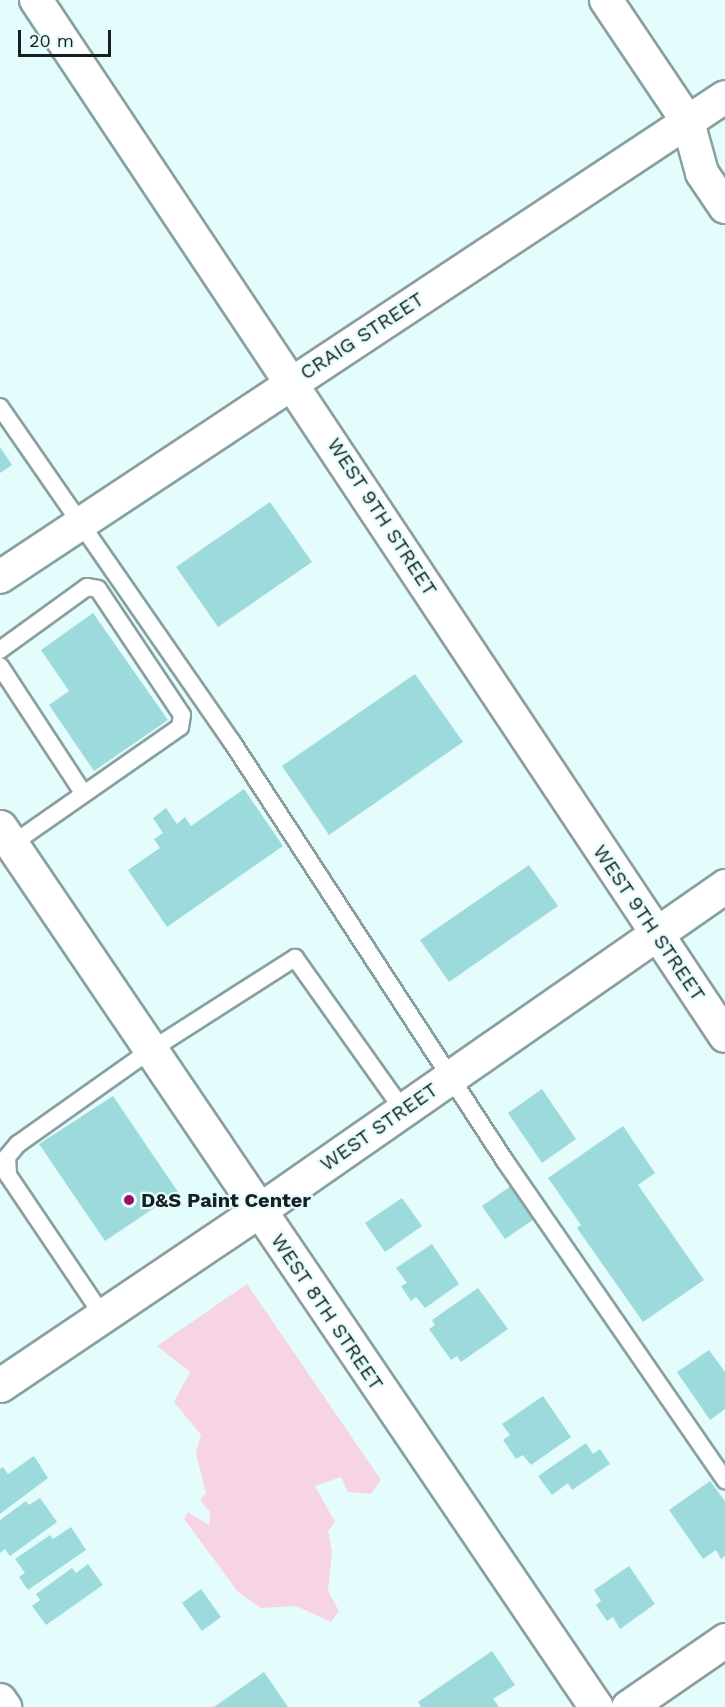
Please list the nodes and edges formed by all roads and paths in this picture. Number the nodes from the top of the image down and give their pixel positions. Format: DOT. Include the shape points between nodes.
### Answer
graph roads {
  1 [pos="36,0"];
  2 [pos="606,0"];
  3 [pos="725,97"];
  4 [pos="688,122"];
  5 [pos="725,207"];
  6 [pos="293,381"];
  7 [pos="0,407"];
  8 [pos="80,524"];
  9 [pos="0,577"];
  10 [pos="0,650"];
  11 [pos="0,666"];
  12 [pos="83,793"];
  13 [pos="6,836"];
  14 [pos="725,886"];
  15 [pos="656,934"];
  16 [pos="725,1036"];
  17 [pos="151,1050"];
  18 [pos="451,1077"];
  19 [pos="403,1110"];
  20 [pos="258,1211"];
  21 [pos="103,1316"];
  22 [pos="0,1384"];
  23 [pos="725,1480"];
  24 [pos="725,1640"];
  25 [pos="0,1700"];
  26 [pos="5,1707"];
  27 [pos="596,1707"];
  28 [pos="628,1707"];
  1 -- 6 [label="street, WEST 9TH STREET"];
  2 -- 4 [label="street"];
  3 -- 4 [label="street, CRAIG STREET"];
  4 -- 5 [label="street" via="702,173"];
  4 -- 6 [label="street, CRAIG STREET"];
  6 -- 8 [label="street, CRAIG STREET"];
  6 -- 15 [label="street, WEST 9TH STREET"];
  7 -- 8 [label="lane"];
  8 -- 9 [label="street, CRAIG STREET"];
  8 -- 18 [label="lane" via="231,742"];
  10 -- 12 [label="lane" via="87,587 98,589 182,715 180,727"];
  11 -- 12 [label="lane"];
  12 -- 13 [label="lane"];
  13 -- 17 [label="street, WEST 8TH STREET"];
  14 -- 15 [label="street, WEST STREET"];
  15 -- 16 [label="street, WEST 9TH STREET"];
  15 -- 18 [label="street, WEST STREET"];
  17 -- 19 [label="lane" via="295,958"];
  17 -- 20 [label="street, WEST 8TH STREET"];
  17 -- 21 [label="lane" via="18,1144 7,1157 8,1175"];
  18 -- 19 [label="street, WEST STREET"];
  18 -- 23 [label="lane"];
  19 -- 20 [label="street, WEST STREET"];
  20 -- 21 [label="street, WEST STREET"];
  20 -- 27 [label="street, WEST 8TH STREET"];
  21 -- 22 [label="street, WEST STREET"];
  24 -- 28 [label="street"];
  25 -- 26 [label="street"];
}
